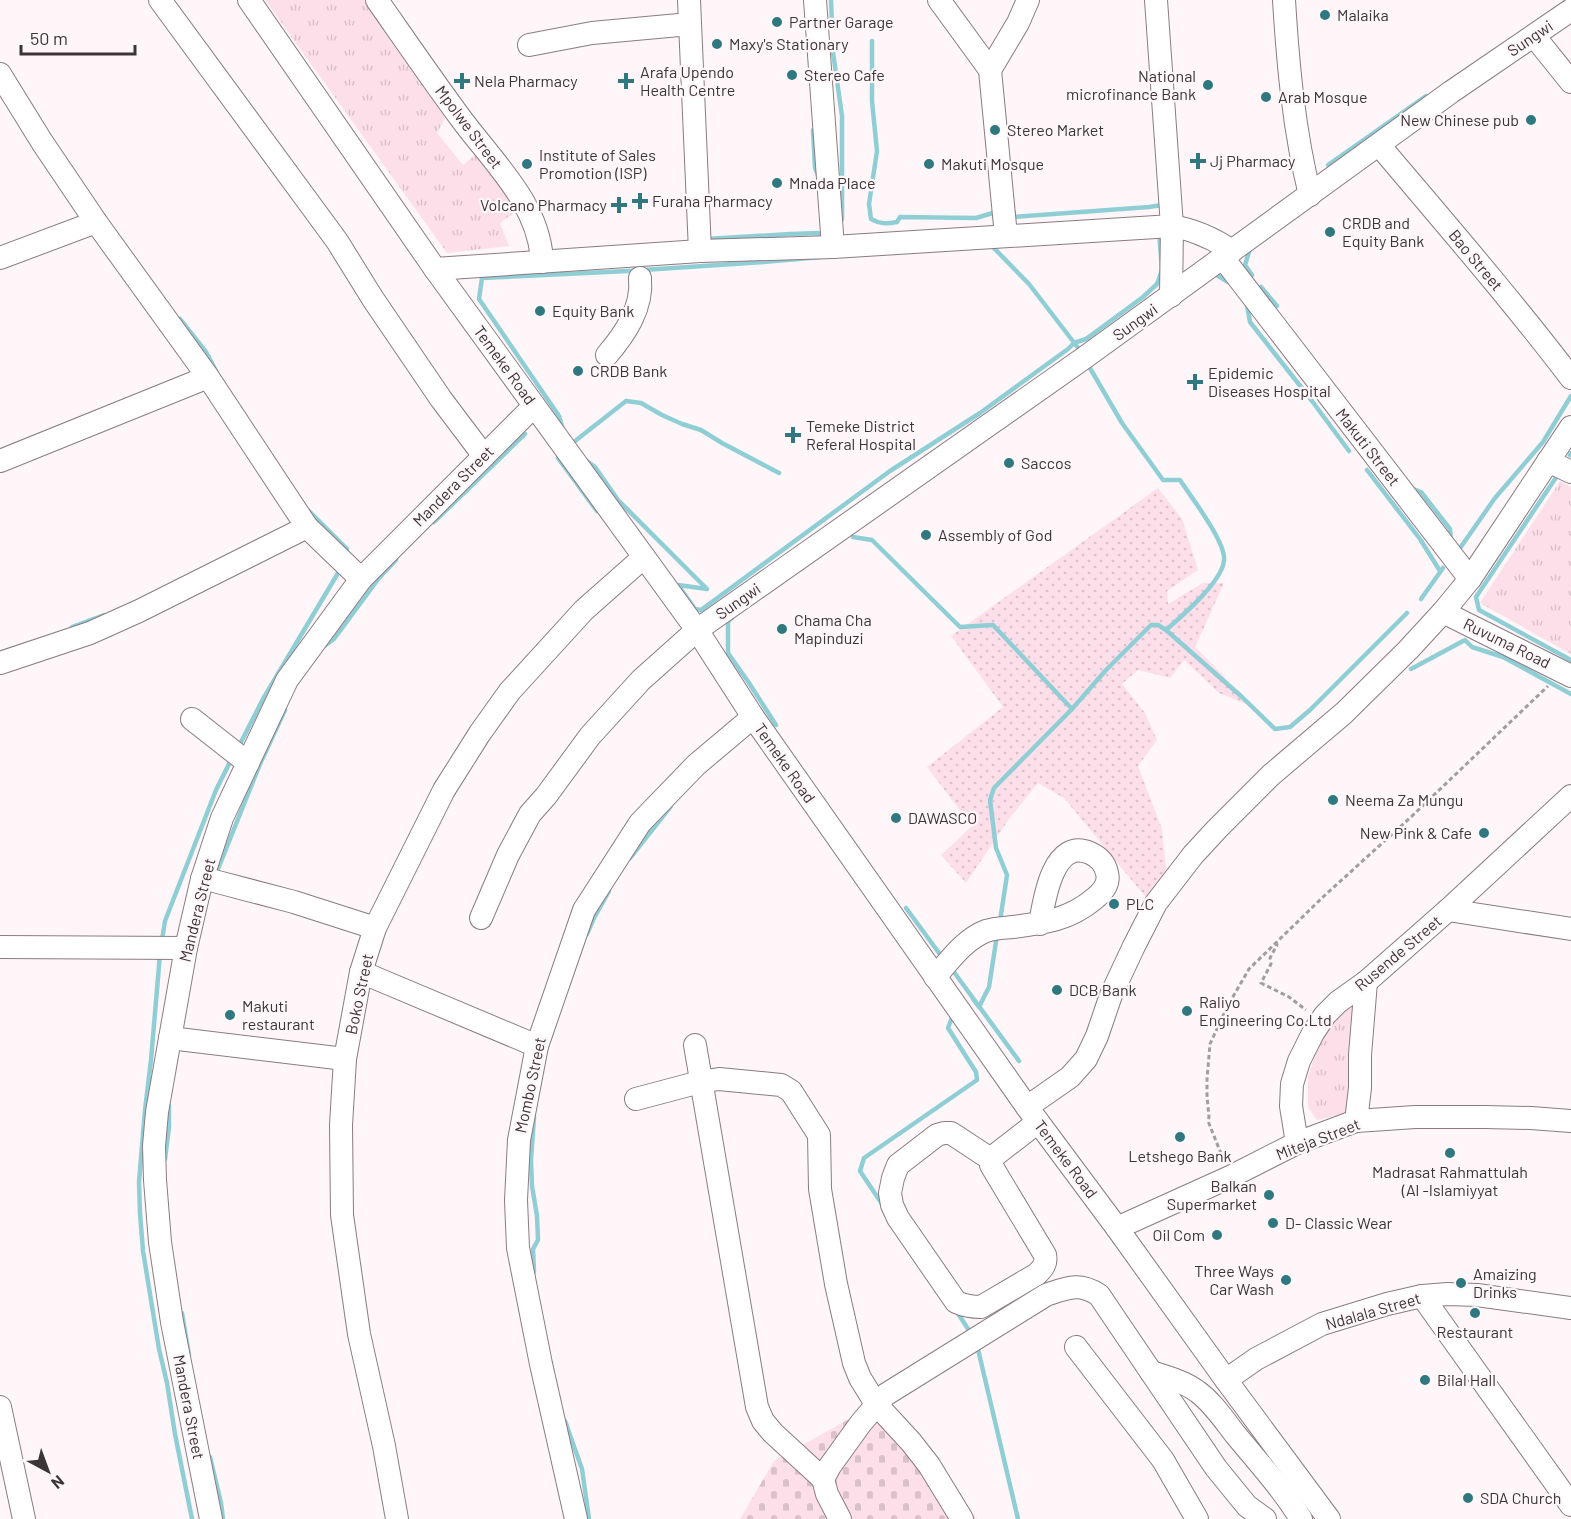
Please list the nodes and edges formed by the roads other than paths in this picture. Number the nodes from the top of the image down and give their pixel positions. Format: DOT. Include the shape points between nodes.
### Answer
graph roads {
  1 [pos="160,0"];
  2 [pos="249,0"];
  3 [pos="376,0"];
  4 [pos="689,0"];
  5 [pos="814,0"];
  6 [pos="939,0"];
  7 [pos="1028,0"];
  8 [pos="1156,0"];
  9 [pos="1284,0"];
  10 [pos="1571,10"];
  11 [pos="690,24"];
  12 [pos="1534,36"];
  13 [pos="529,45"];
  14 [pos="990,70"];
  15 [pos="0,74"];
  16 [pos="1571,82"];
  17 [pos="1379,145"];
  18 [pos="1310,195"];
  19 [pos="96,222"];
  20 [pos="1172,226"];
  21 [pos="1006,236"];
  22 [pos="833,247"];
  23 [pos="1172,250"];
  24 [pos="700,252"];
  25 [pos="1228,254"];
  26 [pos="0,258"];
  27 [pos="542,262"];
  28 [pos="435,268"];
  29 [pos="1202,273"];
  30 [pos="640,279"];
  31 [pos="1171,296"];
  32 [pos="607,355"];
  33 [pos="208,376"];
  34 [pos="1571,378"];
  35 [pos="534,406"];
  36 [pos="1571,427"];
  37 [pos="484,456"];
  38 [pos="0,461"];
  39 [pos="1548,461"];
  40 [pos="1571,472"];
  41 [pos="307,526"];
  42 [pos="644,557"];
  43 [pos="360,579"];
  44 [pos="1470,579"];
  45 [pos="1443,612"];
  46 [pos="697,630"];
  47 [pos="0,663"];
  48 [pos="1567,673"];
  49 [pos="753,717"];
  50 [pos="192,718"];
  51 [pos="248,763"];
  52 [pos="1571,796"];
  53 [pos="202,879"];
  54 [pos="1448,910"];
  55 [pos="481,918"];
  56 [pos="1040,924"];
  57 [pos="375,928"];
  58 [pos="1571,929"];
  59 [pos="0,947"];
  60 [pos="186,948"];
  61 [pos="360,972"];
  62 [pos="935,977"];
  63 [pos="1366,982"];
  64 [pos="170,1038"];
  65 [pos="537,1046"];
  66 [pos="695,1046"];
  67 [pos="345,1059"];
  68 [pos="700,1082"];
  69 [pos="636,1099"];
  70 [pos="1033,1115"];
  71 [pos="1356,1121"];
  72 [pos="1571,1121"];
  73 [pos="1297,1143"];
  74 [pos="992,1160"];
  75 [pos="1117,1228"];
  76 [pos="1422,1296"];
  77 [pos="1571,1308"];
  78 [pos="1076,1347"];
  79 [pos="1151,1371"];
  80 [pos="1226,1380"];
  81 [pos="876,1404"];
  82 [pos="0,1407"];
  83 [pos="823,1479"];
  84 [pos="1571,1505"];
  85 [pos="24,1519"];
  86 [pos="211,1519"];
  87 [pos="397,1519"];
  88 [pos="576,1519"];
  89 [pos="840,1519"];
  90 [pos="962,1519"];
  91 [pos="1197,1519"];
  92 [pos="1264,1519"];
  93 [pos="1301,1519"];
  94 [pos="1329,1519"];
  1 -- 37 [label="street" via="337,241 429,381"];
  2 -- 28 [label="street, Temeke Road"];
  3 -- 27 [label="street, Mpolwe Street" via="524,202 535,225"];
  4 -- 11 [label="street"];
  5 -- 22 [label="street"];
  6 -- 14 [label="street"];
  7 -- 14 [label="street"];
  8 -- 20 [label="street"];
  9 -- 18 [label="street" via="1290,75"];
  10 -- 12 [label="street, Sungwi"];
  11 -- 13 [label="street" via="592,33"];
  11 -- 24 [label="street"];
  12 -- 16 [label="street"];
  12 -- 17 [label="street, Sungwi"];
  14 -- 21 [label="street"];
  15 -- 19 [label="street"];
  17 -- 18 [label="street, Sungwi"];
  17 -- 34 [label="street, Bao Street"];
  18 -- 25 [label="street, Sungwi"];
  19 -- 26 [label="street"];
  19 -- 33 [label="street"];
  20 -- 21 [label="street"];
  20 -- 23 [label="street"];
  20 -- 25 [label="street" via="1205,235"];
  21 -- 22 [label="street"];
  22 -- 24 [label="street"];
  23 -- 29 [label="street"];
  23 -- 31 [label="street"];
  24 -- 27 [label="street"];
  25 -- 29 [label="street, Sungwi"];
  25 -- 44 [label="street, Makuti Street"];
  27 -- 28 [label="street"];
  28 -- 35 [label="street, Temeke Road"];
  29 -- 31 [label="street, Sungwi"];
  30 -- 32 [label="street" via="631,322"];
  31 -- 46 [label="street, Sungwi"];
  33 -- 38 [label="street"];
  33 -- 41 [label="street"];
  35 -- 37 [label="street, Mandera Street"];
  35 -- 42 [label="street, Temeke Road"];
  36 -- 39 [label="street"];
  37 -- 43 [label="street, Mandera Street"];
  39 -- 40 [label="street"];
  39 -- 44 [label="street"];
  41 -- 43 [label="street"];
  41 -- 47 [label="street" via="90,633"];
  42 -- 46 [label="street, Temeke Road"];
  42 -- 57 [label="street, Boko Street" via="584,610 504,699 444,790"];
  43 -- 51 [label="street, Mandera Street" via="287,680"];
  44 -- 45 [label="street"];
  45 -- 48 [label="street, Ruvuma Road"];
  45 -- 70 [label="street" via="1344,713 1271,776 1192,855 1156,903 1111,995 1086,1059"];
  46 -- 49 [label="street, Temeke Road"];
  46 -- 55 [label="street, Sungwi" via="641,680 590,736 530,814"];
  49 -- 62 [label="street, Temeke Road"];
  49 -- 65 [label="street, Mombo Street" via="696,765 640,823 584,910"];
  50 -- 51 [label="street"];
  51 -- 53 [label="street, Mandera Street" via="222,818"];
  52 -- 54 [label="street, Rusende Street"];
  53 -- 57 [label="street"];
  53 -- 60 [label="street, Mandera Street"];
  54 -- 58 [label="street"];
  54 -- 63 [label="street, Rusende Street"];
  56 -- 62 [label="street" via="986,931 963,947"];
  57 -- 61 [label="street, Boko Street"];
  59 -- 60 [label="street"];
  60 -- 64 [label="street, Mandera Street"];
  61 -- 65 [label="street"];
  61 -- 67 [label="street, Boko Street"];
  62 -- 70 [label="street, Temeke Road"];
  63 -- 71 [label="street"];
  63 -- 73 [label="street, Rusende Street" via="1325,1015 1299,1061 1291,1106"];
  64 -- 67 [label="street"];
  64 -- 86 [label="street, Mandera Street" via="157,1112 154,1180 172,1322"];
  65 -- 88 [label="street, Mombo Street" via="519,1140 518,1248"];
  66 -- 68 [label="street"];
  67 -- 87 [label="street, Boko Street" via="342,1215 359,1334"];
  68 -- 69 [label="street"];
  68 -- 81 [label="street" via="718,1079 781,1085 791,1091 819,1135 820,1189 847,1336 860,1378"];
  68 -- 83 [label="street" via="757,1407 763,1422"];
  70 -- 74 [label="street"];
  70 -- 75 [label="street, Temeke Road"];
  71 -- 72 [label="street, Miteja Street" via="1485,1116"];
  71 -- 73 [label="street, Miteja Street"];
  73 -- 75 [label="street, Miteja Street"];
  74 -- 74 [label="street" via="1046,1262 1037,1274 981,1307 971,1307 956,1302 898,1218 890,1193 892,1178 898,1165 944,1133"];
  75 -- 80 [label="street, Temeke Road"];
  76 -- 77 [label="street, Ndalala Street" via="1477,1295"];
  76 -- 80 [label="street, Ndalala Street" via="1322,1324 1256,1359"];
  76 -- 84 [label="street"];
  78 -- 91 [label="street" via="1163,1460"];
  79 -- 81 [label="street" via="1099,1295 1079,1286 1046,1295"];
  79 -- 92 [label="street" via="1216,1468 1247,1506"];
  79 -- 93 [label="street" via="1185,1384 1212,1405"];
  80 -- 94 [label="street, Temeke Road"];
  81 -- 83 [label="street"];
  81 -- 90 [label="street" via="929,1465"];
  82 -- 85 [label="street"];
  83 -- 89 [label="street"];
}
